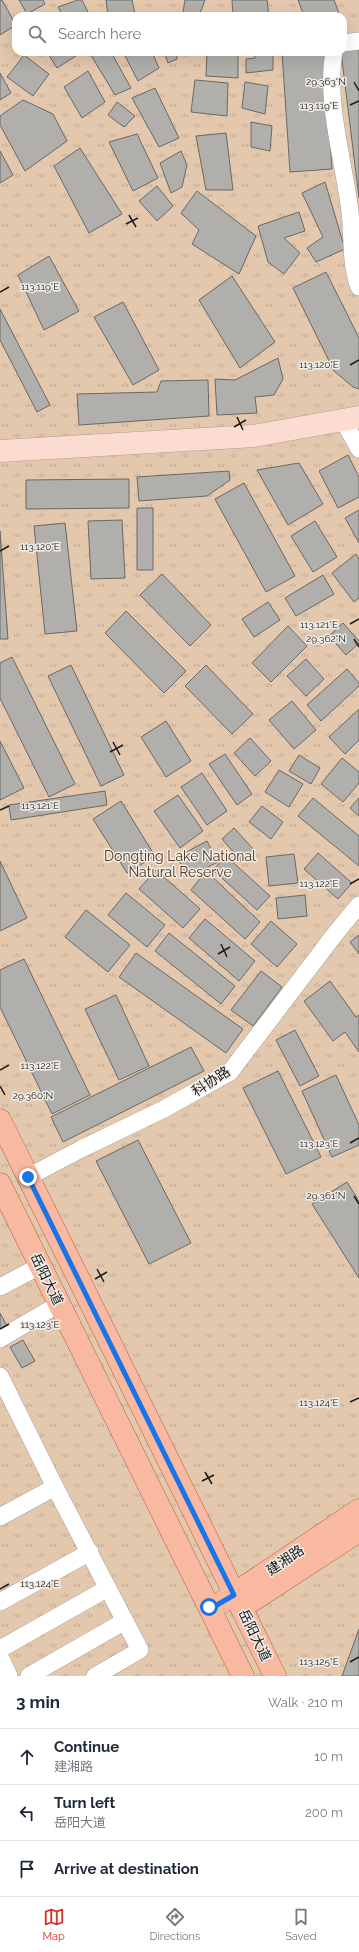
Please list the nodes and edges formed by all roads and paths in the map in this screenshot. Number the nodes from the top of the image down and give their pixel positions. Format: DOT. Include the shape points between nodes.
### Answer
graph roads {
  1 [pos="359,41"];
  2 [pos="347,42"];
  3 [pos="333,56"];
  4 [pos="359,287"];
  5 [pos="351,419"];
  6 [pos="359,449"];
  7 [pos="0,451"];
  8 [pos="359,905"];
  9 [pos="0,1120"];
  10 [pos="28,1177"];
  11 [pos="0,1184"];
  12 [pos="40,1266"];
  13 [pos="0,1287"];
  14 [pos="59,1304"];
  15 [pos="0,1339"];
  16 [pos="0,1376"];
  17 [pos="55,1487"];
  18 [pos="359,1510"];
  19 [pos="0,1517"];
  20 [pos="359,1531"];
  21 [pos="90,1552"];
  22 [pos="108,1588"];
  23 [pos="238,1601"];
  24 [pos="0,1602"];
  25 [pos="213,1616"];
  26 [pos="125,1621"];
  27 [pos="0,1649"];
  28 [pos="0,1657"];
  29 [pos="10,1676"];
  30 [pos="29,1676"];
  31 [pos="95,1676"];
  32 [pos="243,1676"];
  33 [pos="275,1676"];
  1 -- 2 [label="street"];
  3 -- 4 [label="street" via="330,71 336,128 350,212 354,273"];
  5 -- 6 [label="street"];
  5 -- 7 [label="street" via="254,436"];
  8 -- 10 [label="street, 科协路" via="230,1072 164,1109"];
  9 -- 10 [label="main road, 岳阳大道"];
  10 -- 23 [label="main road, 岳阳大道"];
  11 -- 12 [label="main road, 岳阳大道"];
  12 -- 13 [label="street"];
  12 -- 14 [label="main road, 岳阳大道"];
  14 -- 15 [label="street"];
  14 -- 25 [label="main road, 岳阳大道"];
  16 -- 17 [label="street"];
  17 -- 19 [label="street"];
  17 -- 21 [label="street"];
  18 -- 23 [label="main road, 建湘路"];
  20 -- 23 [label="main road, 建湘路"];
  21 -- 22 [label="street"];
  21 -- 24 [label="street"];
  22 -- 26 [label="street"];
  22 -- 27 [label="street"];
  23 -- 25 [label="main road, 建湘路"];
  23 -- 33 [label="main road, 岳阳大道"];
  25 -- 32 [label="main road, 岳阳大道"];
  26 -- 30 [label="street"];
  26 -- 31 [label="street" via="140,1650"];
  28 -- 29 [label="street"];
}
